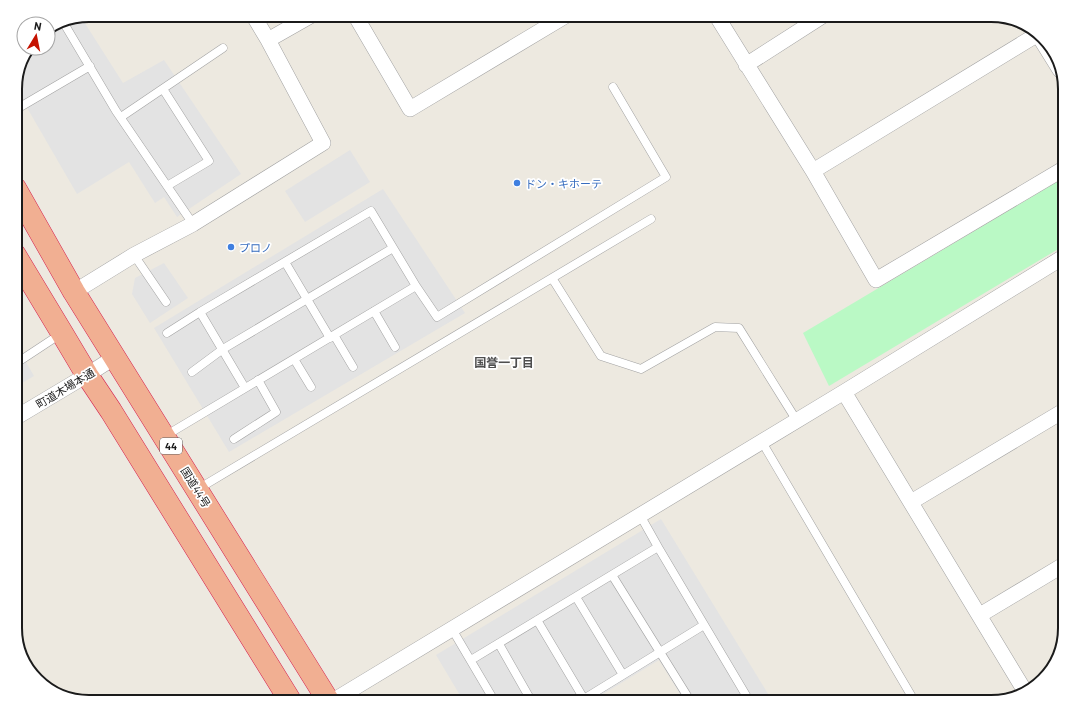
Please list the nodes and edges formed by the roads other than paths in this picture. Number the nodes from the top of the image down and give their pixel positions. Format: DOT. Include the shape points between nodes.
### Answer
graph roads {
  1 [pos="257,22"];
  2 [pos="300,22"];
  3 [pos="359,22"];
  4 [pos="555,22"];
  5 [pos="720,22"];
  6 [pos="813,22"];
  7 [pos="66,26"];
  8 [pos="1032,37"];
  9 [pos="268,40"];
  10 [pos="223,48"];
  11 [pos="746,65"];
  12 [pos="90,66"];
  13 [pos="614,87"];
  14 [pos="163,89"];
  15 [pos="22,106"];
  16 [pos="120,117"];
  17 [pos="812,171"];
  18 [pos="1058,172"];
  19 [pos="168,186"];
  20 [pos="22,200"];
  21 [pos="651,219"];
  22 [pos="193,224"];
  23 [pos="393,248"];
  24 [pos="134,255"];
  25 [pos="1058,260"];
  26 [pos="285,262"];
  27 [pos="22,267"];
  28 [pos="552,278"];
  29 [pos="416,286"];
  30 [pos="74,292"];
  31 [pos="307,299"];
  32 [pos="166,302"];
  33 [pos="374,311"];
  34 [pos="200,312"];
  35 [pos="62,333"];
  36 [pos="167,333"];
  37 [pos="332,336"];
  38 [pos="395,347"];
  39 [pos="222,350"];
  40 [pos="115,357"];
  41 [pos="22,359"];
  42 [pos="294,359"];
  43 [pos="353,367"];
  44 [pos="192,372"];
  45 [pos="87,375"];
  46 [pos="258,380"];
  47 [pos="311,387"];
  48 [pos="245,388"];
  49 [pos="844,392"];
  50 [pos="22,414"];
  51 [pos="1058,414"];
  52 [pos="797,421"];
  53 [pos="164,436"];
  54 [pos="234,438"];
  55 [pos="762,442"];
  56 [pos="197,490"];
  57 [pos="910,502"];
  58 [pos="640,515"];
  59 [pos="658,547"];
  60 [pos="1058,568"];
  61 [pos="612,575"];
  62 [pos="576,597"];
  63 [pos="980,615"];
  64 [pos="537,620"];
  65 [pos="704,625"];
  66 [pos="452,629"];
  67 [pos="498,644"];
  68 [pos="661,652"];
  69 [pos="471,660"];
  70 [pos="623,675"];
  71 [pos="1023,687"];
  72 [pos="287,695"];
  73 [pos="326,695"];
  74 [pos="342,695"];
  75 [pos="491,695"];
  76 [pos="528,695"];
  77 [pos="578,695"];
  78 [pos="591,695"];
  79 [pos="687,695"];
  80 [pos="746,695"];
  81 [pos="911,695"];
  1 -- 9 [label="street"];
  2 -- 9 [label="street"];
  3 -- 4 [label="street" via="410,109"];
  5 -- 11 [label="street"];
  6 -- 11 [label="street"];
  7 -- 12 [label="lane"];
  8 -- 17 [label="street"];
  9 -- 22 [label="street" via="323,143"];
  10 -- 14 [label="lane"];
  11 -- 17 [label="street"];
  12 -- 15 [label="lane"];
  12 -- 16 [label="lane"];
  13 -- 29 [label="lane" via="666,177 436,317"];
  14 -- 16 [label="lane"];
  14 -- 19 [label="lane" via="209,161"];
  16 -- 19 [label="lane"];
  17 -- 18 [label="street" via="876,280"];
  19 -- 22 [label="lane"];
  20 -- 30 [label="highway, 国道44号 / 44"];
  21 -- 28 [label="lane"];
  22 -- 24 [label="street"];
  23 -- 26 [label="lane" via="371,211"];
  23 -- 29 [label="lane"];
  23 -- 31 [label="lane"];
  24 -- 30 [label="street"];
  24 -- 32 [label="lane"];
  25 -- 49 [label="street"];
  26 -- 31 [label="lane"];
  26 -- 34 [label="lane"];
  27 -- 35 [label="highway"];
  28 -- 52 [label="lane" via="601,356 641,369 715,327 739,328"];
  28 -- 56 [label="lane"];
  29 -- 33 [label="lane"];
  30 -- 40 [label="highway, 国道44号 / 44"];
  31 -- 37 [label="lane"];
  31 -- 39 [label="lane"];
  33 -- 37 [label="lane"];
  33 -- 38 [label="lane"];
  34 -- 36 [label="lane"];
  34 -- 39 [label="lane"];
  35 -- 41 [label="lane"];
  35 -- 45 [label="highway"];
  37 -- 42 [label="lane"];
  37 -- 43 [label="lane"];
  39 -- 44 [label="lane"];
  39 -- 48 [label="lane"];
  40 -- 45 [label="street, 町道木場本通"];
  40 -- 53 [label="highway, 国道44号 / 44"];
  42 -- 46 [label="lane"];
  42 -- 47 [label="lane"];
  45 -- 50 [label="street, 町道木場本通"];
  45 -- 72 [label="highway"];
  46 -- 48 [label="lane"];
  46 -- 54 [label="lane" via="276,412"];
  48 -- 53 [label="lane"];
  49 -- 52 [label="street"];
  49 -- 57 [label="street"];
  51 -- 57 [label="street"];
  52 -- 55 [label="street"];
  53 -- 56 [label="highway, 国道44号 / 44"];
  55 -- 58 [label="street"];
  55 -- 81 [label="lane"];
  56 -- 73 [label="highway, 国道44号 / 44"];
  57 -- 63 [label="street"];
  58 -- 59 [label="lane"];
  58 -- 66 [label="street"];
  59 -- 61 [label="lane"];
  59 -- 65 [label="lane"];
  60 -- 63 [label="street"];
  61 -- 62 [label="lane"];
  61 -- 68 [label="lane"];
  62 -- 64 [label="lane"];
  62 -- 70 [label="lane"];
  63 -- 71 [label="street"];
  64 -- 67 [label="lane"];
  64 -- 77 [label="lane"];
  65 -- 68 [label="lane"];
  65 -- 80 [label="lane"];
  66 -- 69 [label="lane"];
  66 -- 74 [label="street"];
  67 -- 69 [label="lane"];
  67 -- 76 [label="lane"];
  68 -- 70 [label="lane"];
  68 -- 79 [label="lane"];
  69 -- 75 [label="lane"];
  70 -- 78 [label="lane"];
}
